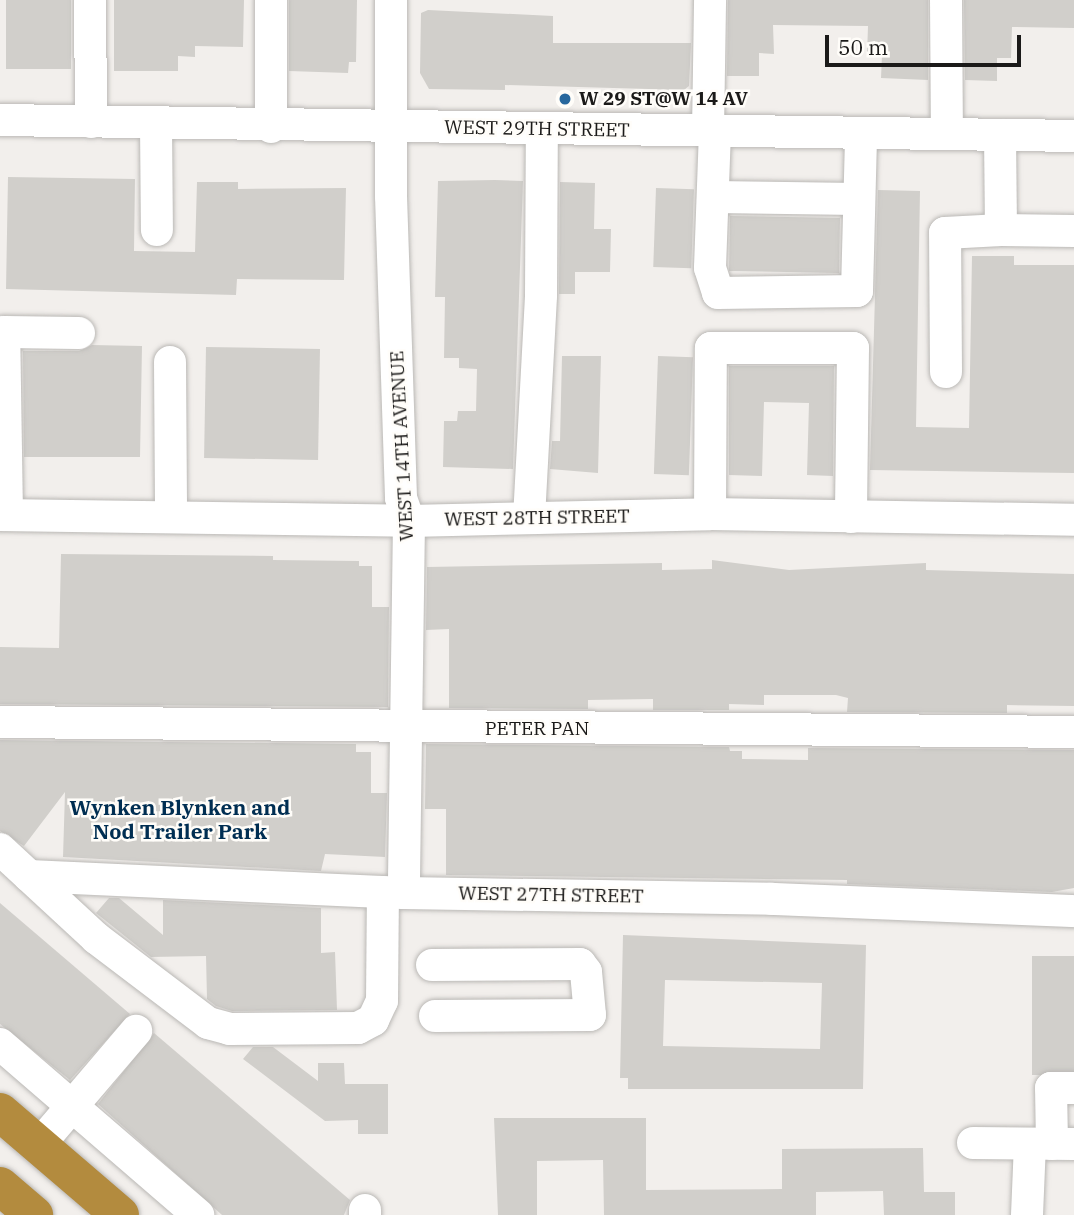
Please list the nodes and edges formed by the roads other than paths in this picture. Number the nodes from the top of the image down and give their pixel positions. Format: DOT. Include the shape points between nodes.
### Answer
graph roads {
  1 [pos="90,0"];
  2 [pos="271,0"];
  3 [pos="391,0"];
  4 [pos="710,0"];
  5 [pos="934,0"];
  6 [pos="946,0"];
  7 [pos="0,120"];
  8 [pos="91,122"];
  9 [pos="156,124"];
  10 [pos="271,127"];
  11 [pos="391,127"];
  12 [pos="542,129"];
  13 [pos="712,131"];
  14 [pos="861,133"];
  15 [pos="942,134"];
  16 [pos="1000,135"];
  17 [pos="1074,136"];
  18 [pos="713,197"];
  19 [pos="859,199"];
  20 [pos="157,230"];
  21 [pos="1001,230"];
  22 [pos="1074,231"];
  23 [pos="79,332"];
  24 [pos="170,362"];
  25 [pos="946,372"];
  26 [pos="710,514"];
  27 [pos="3,515"];
  28 [pos="171,517"];
  29 [pos="851,517"];
  30 [pos="529,518"];
  31 [pos="1074,520"];
  32 [pos="409,521"];
  33 [pos="0,722"];
  34 [pos="404,728"];
  35 [pos="1074,732"];
  36 [pos="0,849"];
  37 [pos="29,876"];
  38 [pos="394,892"];
  39 [pos="1074,911"];
  40 [pos="432,965"];
  41 [pos="435,1016"];
  42 [pos="136,1031"];
  43 [pos="0,1044"];
  44 [pos="1074,1088"];
  45 [pos="71,1107"];
  46 [pos="0,1112"];
  47 [pos="974,1143"];
  48 [pos="1052,1144"];
  49 [pos="39,1145"];
  50 [pos="0,1186"];
  51 [pos="34,1215"];
  52 [pos="120,1215"];
  53 [pos="198,1215"];
  54 [pos="1027,1215"];
  1 -- 8 [label="street"];
  2 -- 10 [label="street"];
  3 -- 11 [label="street, WEST 14TH AVENUE"];
  4 -- 13 [label="street"];
  5 -- 15 [label="street"];
  6 -- 15 [label="street"];
  7 -- 8 [label="street, WEST 29TH STREET"];
  8 -- 9 [label="street, WEST 29TH STREET"];
  9 -- 10 [label="street, WEST 29TH STREET"];
  9 -- 20 [label="street"];
  10 -- 11 [label="street, WEST 29TH STREET"];
  11 -- 12 [label="street, WEST 29TH STREET"];
  11 -- 32 [label="street, WEST 14TH AVENUE" via="401,498"];
  12 -- 13 [label="street, WEST 29TH STREET"];
  12 -- 30 [label="street" via="541,295"];
  13 -- 14 [label="street, WEST 29TH STREET"];
  13 -- 18 [label="street"];
  14 -- 15 [label="street, WEST 29TH STREET"];
  14 -- 19 [label="street"];
  15 -- 16 [label="street, WEST 29TH STREET"];
  16 -- 17 [label="street, WEST 29TH STREET"];
  16 -- 21 [label="street"];
  18 -- 19 [label="street"];
  18 -- 19 [label="street" via="710,268 718,293 858,291"];
  21 -- 22 [label="street"];
  21 -- 25 [label="street" via="945,233"];
  23 -- 27 [label="street" via="4,332"];
  24 -- 28 [label="street"];
  26 -- 29 [label="street, WEST 28TH STREET"];
  26 -- 29 [label="street" via="711,348 853,348"];
  26 -- 30 [label="street, WEST 28TH STREET"];
  27 -- 28 [label="street, WEST 28TH STREET"];
  28 -- 32 [label="street, WEST 28TH STREET"];
  29 -- 31 [label="street, WEST 28TH STREET"];
  30 -- 32 [label="street, WEST 28TH STREET"];
  32 -- 34 [label="street, WEST 14TH AVENUE"];
  33 -- 34 [label="street, PETER PAN"];
  34 -- 35 [label="street, PETER PAN"];
  34 -- 38 [label="street, WEST 14TH AVENUE"];
  36 -- 37 [label="street, WEST 14TH AVENUE"];
  37 -- 38 [label="street, WEST 27TH STREET"];
  37 -- 38 [label="street, WEST 14TH AVENUE" via="96,938 208,1023 230,1029 358,1028 373,1020 382,1002"];
  38 -- 39 [label="street, WEST 27TH STREET" via="772,899"];
  40 -- 41 [label="street" via="580,964 586,972 590,1015"];
  42 -- 45 [label="street"];
  43 -- 45 [label="street"];
  44 -- 48 [label="street" via="1051,1088"];
  45 -- 49 [label="street"];
  45 -- 53 [label="street"];
  46 -- 49 [label="highway"];
  47 -- 48 [label="street"];
  48 -- 54 [label="street"];
  49 -- 52 [label="highway"];
  50 -- 51 [label="highway"];
}
